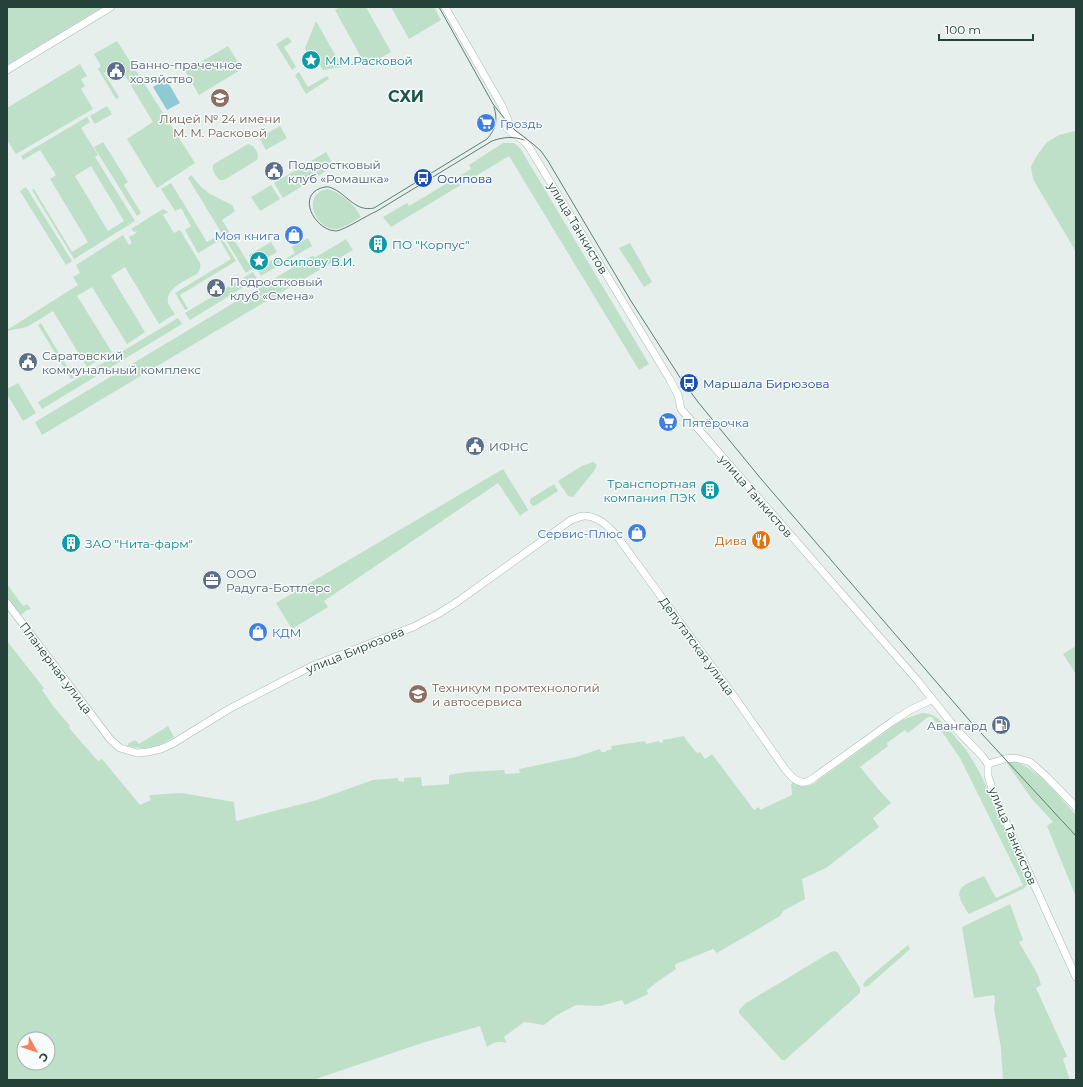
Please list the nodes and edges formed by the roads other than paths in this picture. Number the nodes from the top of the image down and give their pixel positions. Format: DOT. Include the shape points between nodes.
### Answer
graph roads {
  1 [pos="111,7"];
  2 [pos="445,7"];
  3 [pos="7,70"];
  4 [pos="599,520"];
  5 [pos="7,603"];
  6 [pos="931,700"];
  7 [pos="104,732"];
  8 [pos="988,764"];
  9 [pos="1076,807"];
  10 [pos="1076,977"];
  1 -- 3 [label="main road"];
  2 -- 6 [label="main road, улица Танкистов" via="502,106 508,120 507,128 529,147 672,384 681,409 917,680"];
  4 -- 6 [label="main road, Депутатская улица" via="612,530 640,567 791,776 801,782 815,777 893,721"];
  4 -- 7 [label="main road, улица Бирюзова" via="590,516 571,520 438,614 413,627 312,666 229,709 161,749 137,752 120,748"];
  5 -- 7 [label="main road, Планерная улица"];
  6 -- 8 [label="main road, улица Танкистов"];
  8 -- 9 [label="main road" via="1016,758 1030,762"];
  8 -- 10 [label="main road, улица Танкистов" via="988,776 996,800"];
}
